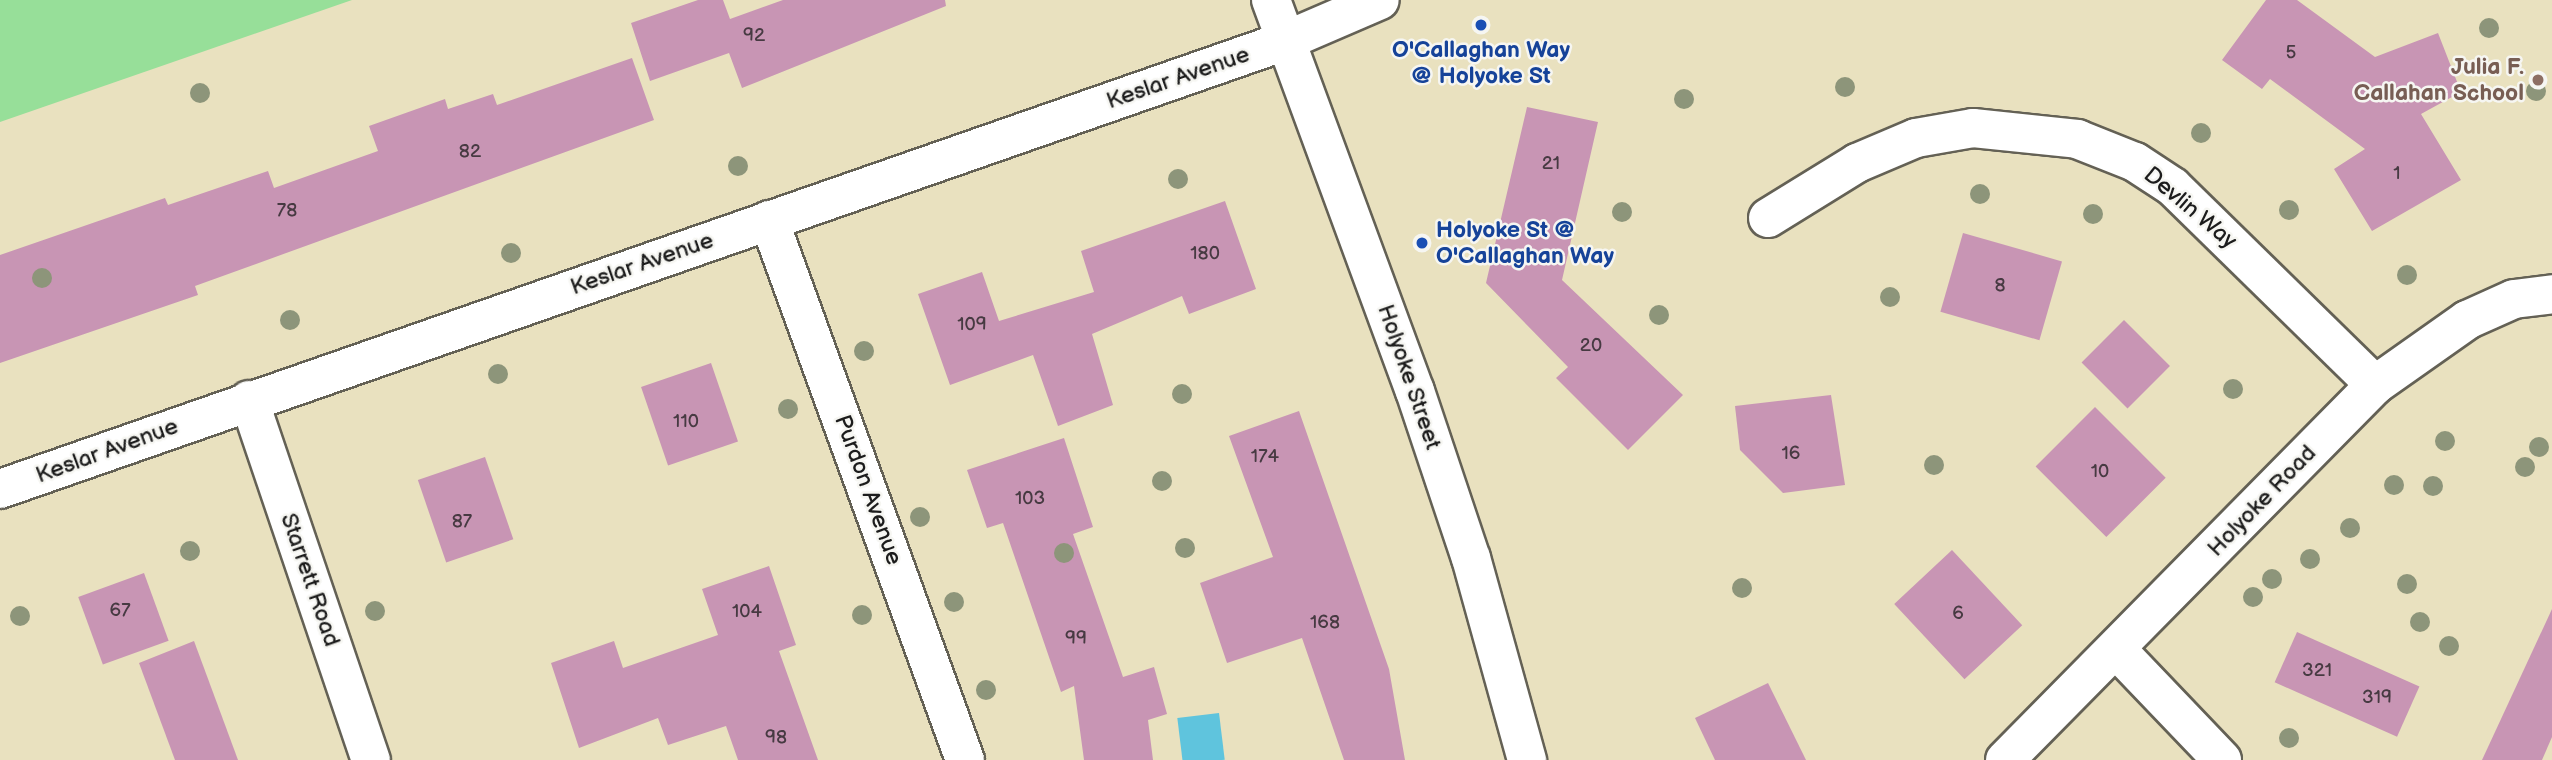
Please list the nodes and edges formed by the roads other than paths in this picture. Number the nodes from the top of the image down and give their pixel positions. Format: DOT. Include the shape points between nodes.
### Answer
graph roads {
  1 [pos="1271,0"];
  2 [pos="1380,0"];
  3 [pos="1285,41"];
  4 [pos="1768,218"];
  5 [pos="769,220"];
  6 [pos="2552,294"];
  7 [pos="2375,385"];
  8 [pos="250,400"];
  9 [pos="0,489"];
  10 [pos="2117,650"];
  11 [pos="371,760"];
  12 [pos="965,760"];
  13 [pos="1527,760"];
  14 [pos="2005,760"];
  15 [pos="2222,760"];
  1 -- 3 [label="street, Holyoke Street"];
  2 -- 3 [label="street, Keslar Avenue"];
  3 -- 5 [label="street, Keslar Avenue"];
  3 -- 13 [label="street, Holyoke Street" via="1423,416"];
  4 -- 7 [label="street, Devlin Way" via="1857,163 1916,138 1973,128 2077,139 2128,159 2173,187"];
  5 -- 8 [label="street, Keslar Avenue"];
  5 -- 12 [label="street, Purdon Avenue"];
  6 -- 7 [label="street, Holyoke Road" via="2514,299 2466,320"];
  7 -- 10 [label="street, Holyoke Road"];
  8 -- 9 [label="street, Keslar Avenue"];
  8 -- 11 [label="street, Starrett Road"];
  10 -- 14 [label="street, Holyoke Road"];
  10 -- 15 [label="street"];
}
